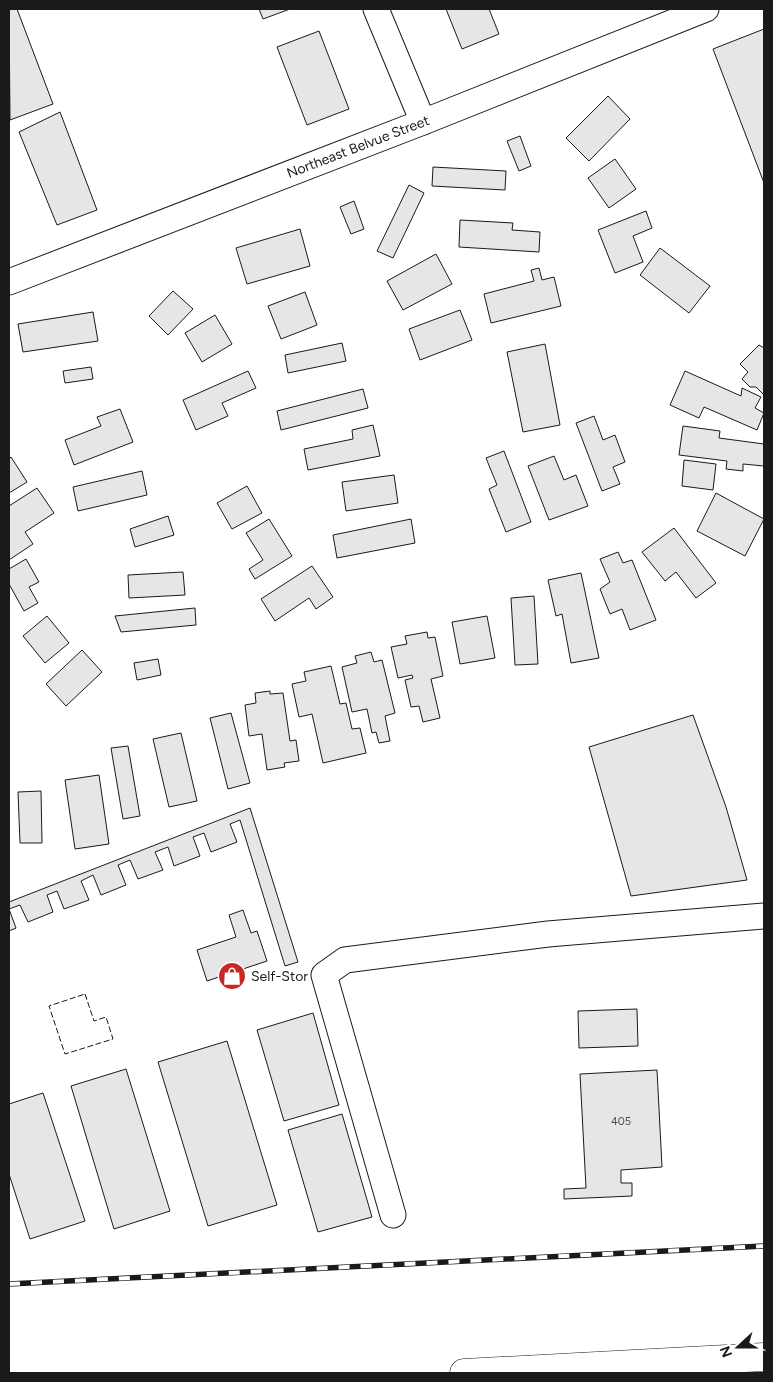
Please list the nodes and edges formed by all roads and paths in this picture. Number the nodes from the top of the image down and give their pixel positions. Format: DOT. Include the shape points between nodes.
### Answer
graph roads {
  1 [pos="376,9"];
  2 [pos="706,9"];
  3 [pos="423,122"];
  4 [pos="9,280"];
  5 [pos="764,916"];
  6 [pos="393,1215"];
  7 [pos="764,1358"];
  8 [pos="464,1373"];
  1 -- 3 [label="street"];
  2 -- 3 [label="street, Northeast Belvue Street"];
  3 -- 4 [label="street, Northeast Belvue Street"];
  5 -- 6 [label="street" via="548,934 345,960 324,975"];
  7 -- 8 [label="highway"];
}
